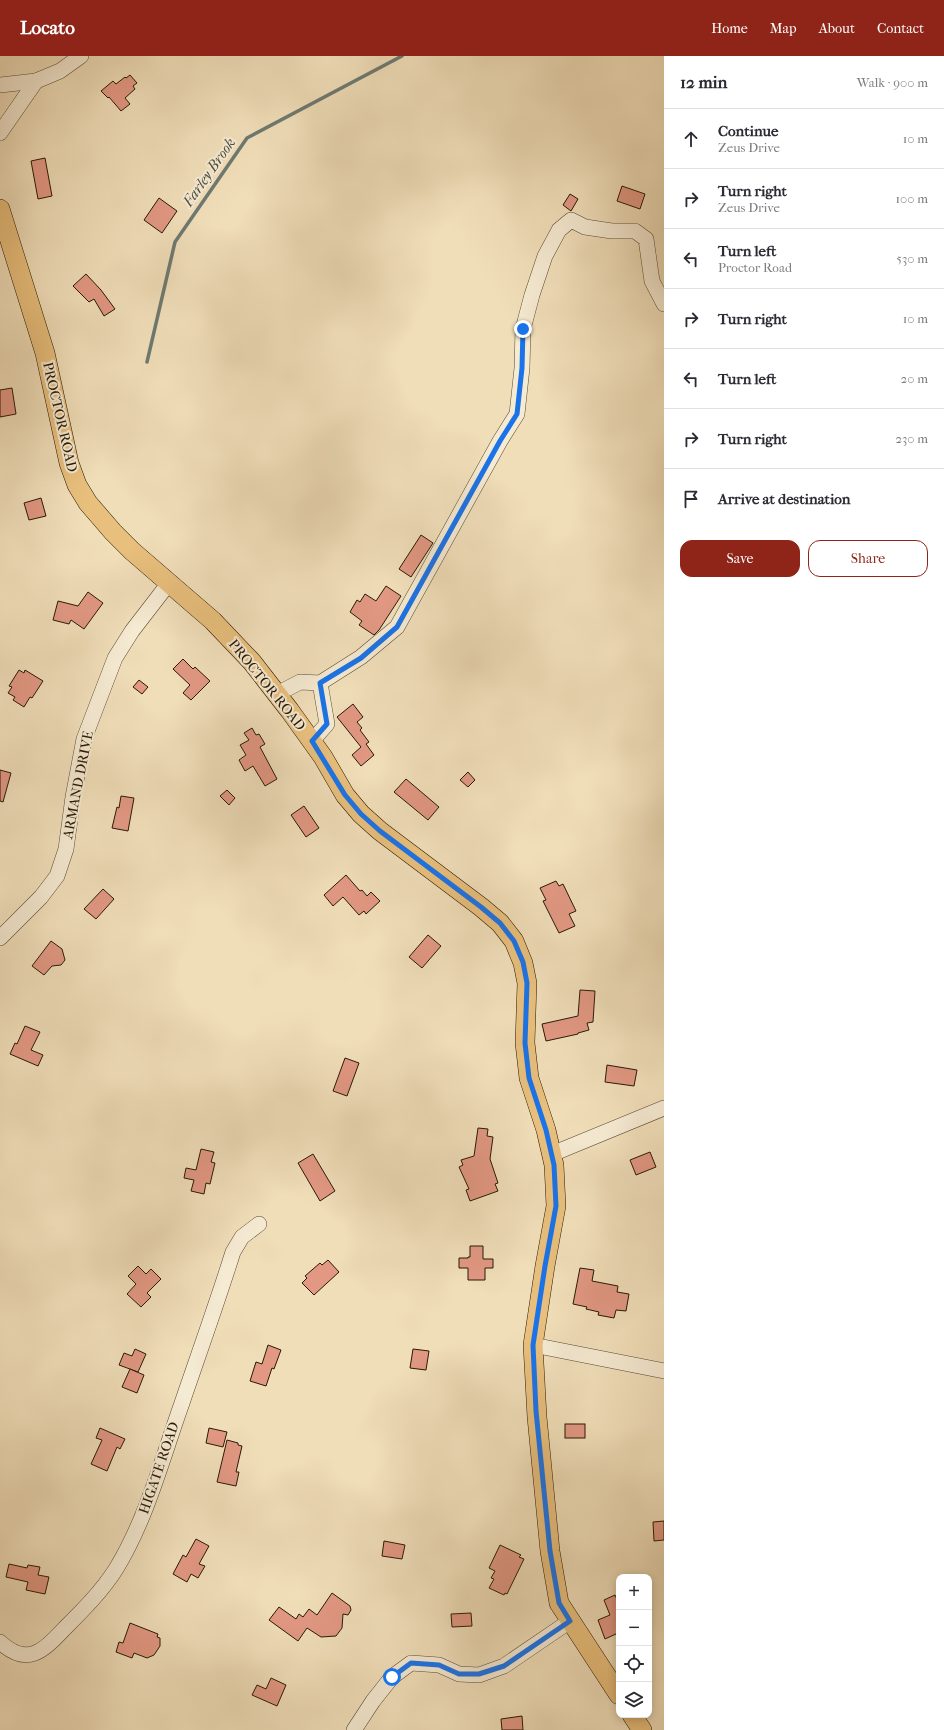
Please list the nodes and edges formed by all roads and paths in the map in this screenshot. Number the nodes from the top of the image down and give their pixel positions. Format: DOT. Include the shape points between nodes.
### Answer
graph roads {
  1 [pos="81,56"];
  2 [pos="36,81"];
  3 [pos="0,85"];
  4 [pos="0,133"];
  5 [pos="0,209"];
  6 [pos="664,304"];
  7 [pos="169,583"];
  8 [pos="320,683"];
  9 [pos="277,694"];
  10 [pos="312,741"];
  11 [pos="0,938"];
  12 [pos="664,1108"];
  13 [pos="552,1154"];
  14 [pos="259,1224"];
  15 [pos="533,1345"];
  16 [pos="664,1371"];
  17 [pos="570,1621"];
  18 [pos="0,1642"];
  19 [pos="616,1690"];
  20 [pos="634,1718"];
  21 [pos="354,1730"];
  22 [pos="642,1730"];
  1 -- 2 [label="street" via="60,71"];
  2 -- 3 [label="street"];
  2 -- 4 [label="street"];
  5 -- 7 [label="main road, PROCTOR ROAD" via="45,353 69,463 78,485 88,503 113,532"];
  6 -- 8 [label="street" via="652,281 646,239 635,231 585,227 571,220 559,230 545,256 523,329 517,414 397,627 361,658"];
  7 -- 9 [label="main road, PROCTOR ROAD" via="213,621 252,662"];
  7 -- 11 [label="street, ARMAND DRIVE" via="132,631 115,658 106,679 84,739 66,849 57,876 41,897"];
  8 -- 9 [label="street" via="300,682"];
  8 -- 10 [label="street" via="327,724"];
  9 -- 10 [label="main road, PROCTOR ROAD"];
  10 -- 13 [label="main road, PROCTOR ROAD" via="345,795 361,814 481,907 500,923 514,941 523,962 527,983 525,1043 529,1078"];
  12 -- 13 [label="street"];
  13 -- 15 [label="main road, PROCTOR ROAD" via="556,1206"];
  14 -- 18 [label="street, HIGATE ROAD" via="242,1237 233,1252 145,1511 115,1569 86,1607 40,1652 28,1656 21,1655"];
  15 -- 16 [label="street"];
  15 -- 17 [label="main road, PROCTOR ROAD" via="550,1551 559,1603"];
  17 -- 19 [label="main road, PROCTOR ROAD"];
  17 -- 21 [label="street" via="504,1666 479,1674 459,1674 439,1665 411,1663 392,1677"];
  20 -- 22 [label="main road"];
}
